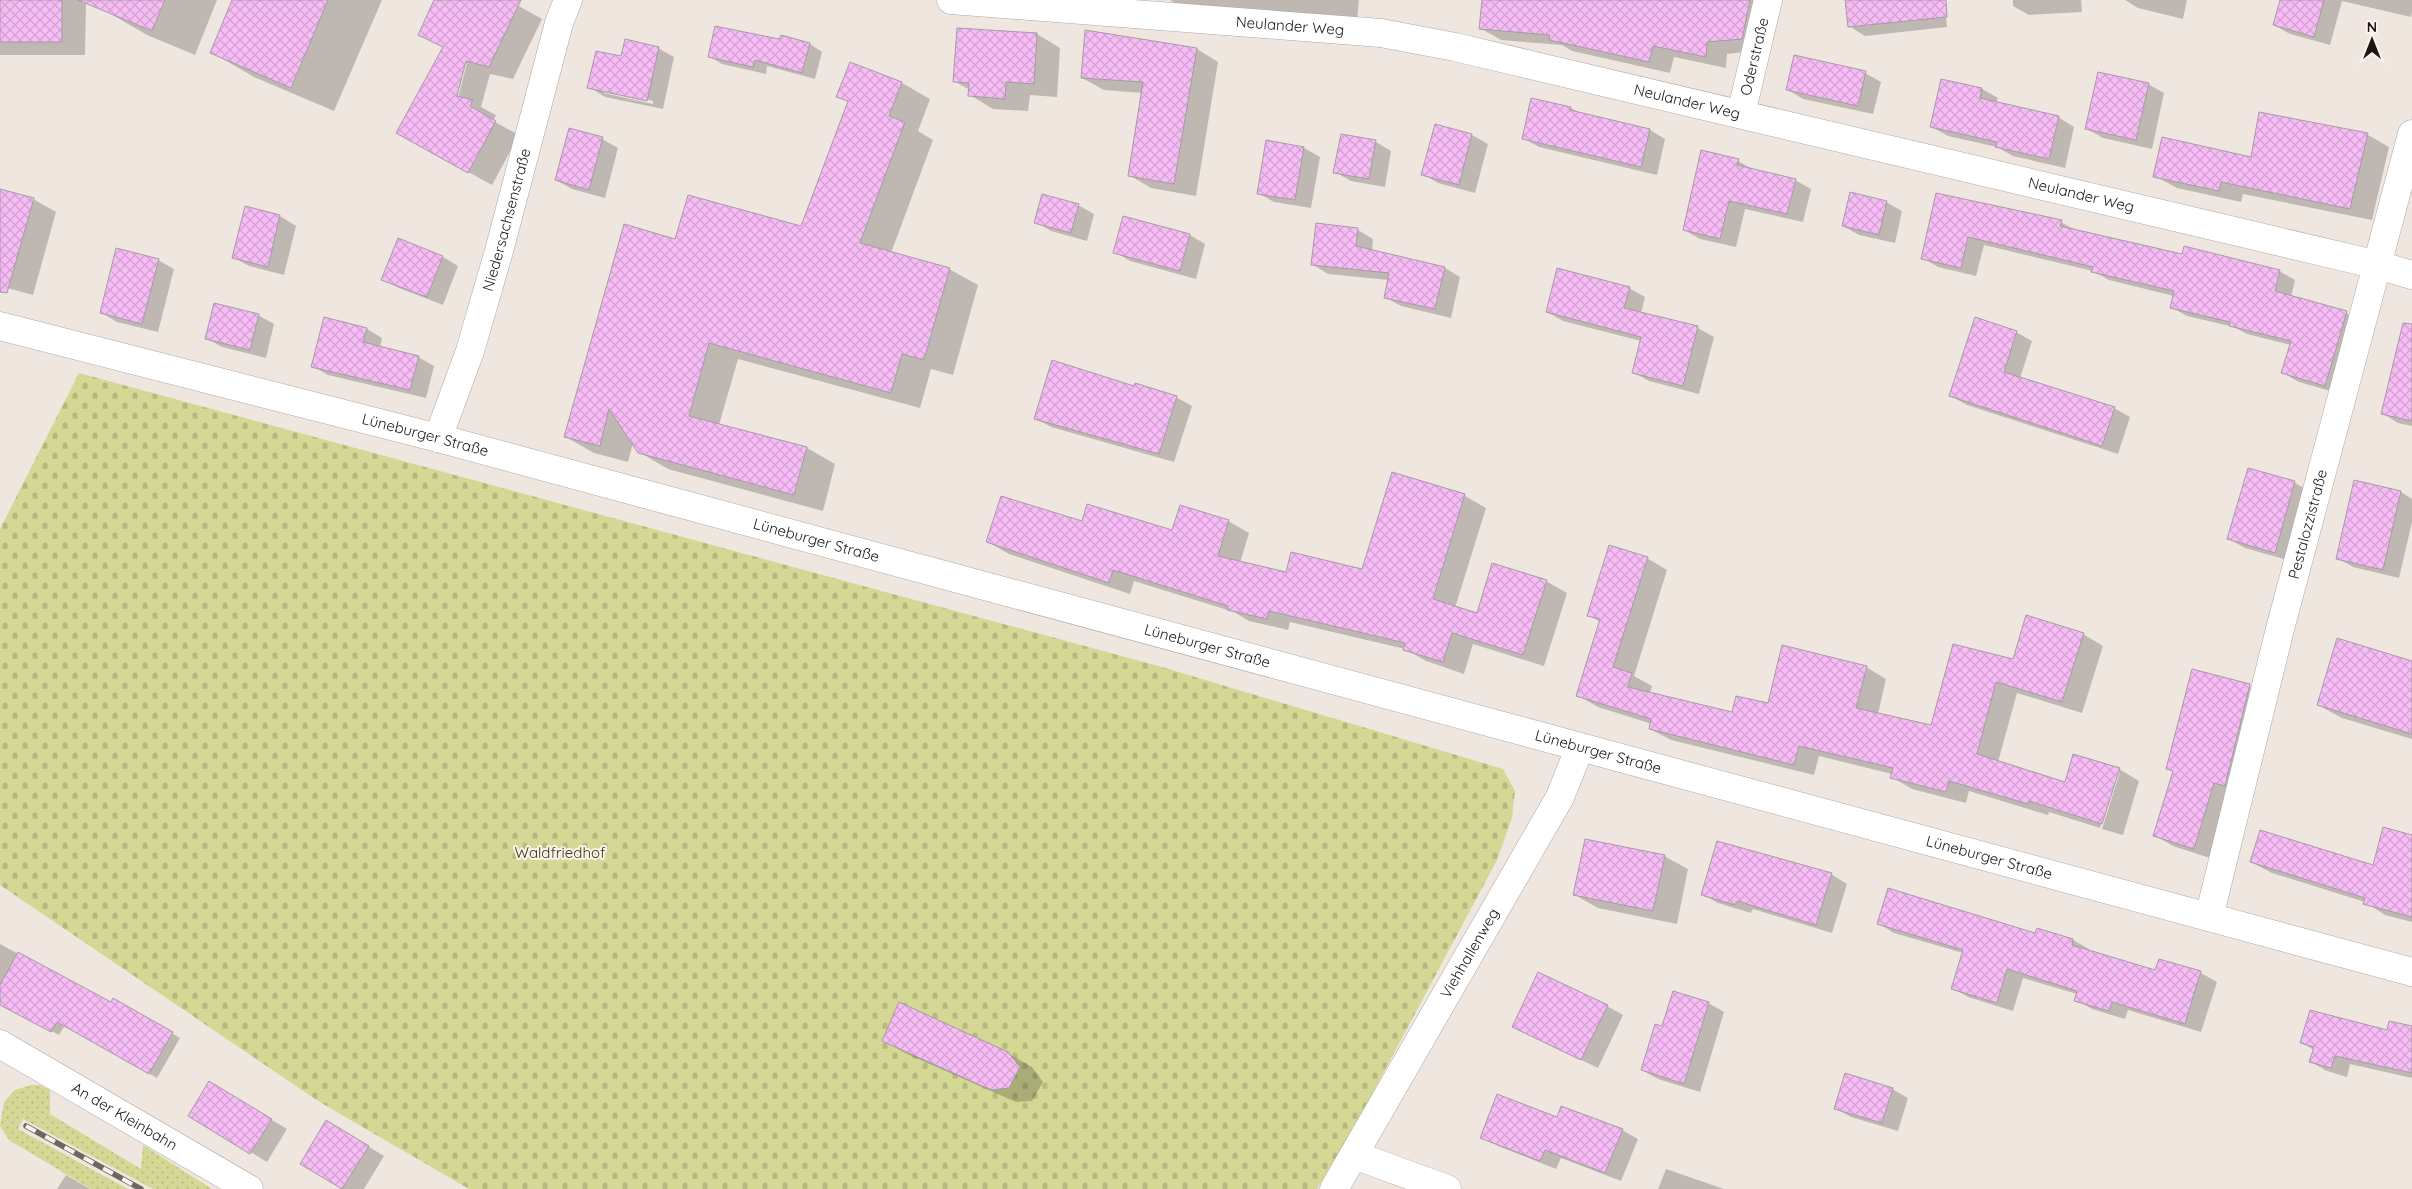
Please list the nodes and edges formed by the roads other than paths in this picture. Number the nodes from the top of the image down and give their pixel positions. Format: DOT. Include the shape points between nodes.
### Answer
graph roads {
  1 [pos="568,0"];
  2 [pos="951,0"];
  3 [pos="1768,0"];
  4 [pos="1740,114"];
  5 [pos="2412,134"];
  6 [pos="2378,265"];
  7 [pos="2412,275"];
  8 [pos="0,326"];
  9 [pos="438,438"];
  10 [pos="1580,746"];
  11 [pos="2208,916"];
  12 [pos="2412,972"];
  13 [pos="0,1044"];
  14 [pos="1354,1156"];
  15 [pos="249,1189"];
  16 [pos="1334,1189"];
  17 [pos="1447,1189"];
  1 -- 9 [label="street, Niedersachsenstraße" via="559,23 500,250 470,351"];
  2 -- 4 [label="street, Neulander Weg" via="1381,33 1455,47"];
  3 -- 4 [label="street, Oderstraße"];
  4 -- 6 [label="street, Neulander Weg"];
  5 -- 6 [label="street, Pestalozzistraße"];
  6 -- 7 [label="street, Neulander Weg"];
  6 -- 11 [label="street, Pestalozzistraße" via="2280,629"];
  8 -- 9 [label="street, Lüneburger Straße"];
  9 -- 10 [label="street, Lüneburger Straße"];
  10 -- 11 [label="street, Lüneburger Straße"];
  10 -- 14 [label="street, Viehhallenweg" via="1560,797"];
  11 -- 12 [label="street, Lüneburger Straße"];
  13 -- 15 [label="street, An der Kleinbahn"];
  14 -- 16 [label="street, Viehhallenweg"];
  14 -- 17 [label="street"];
}
